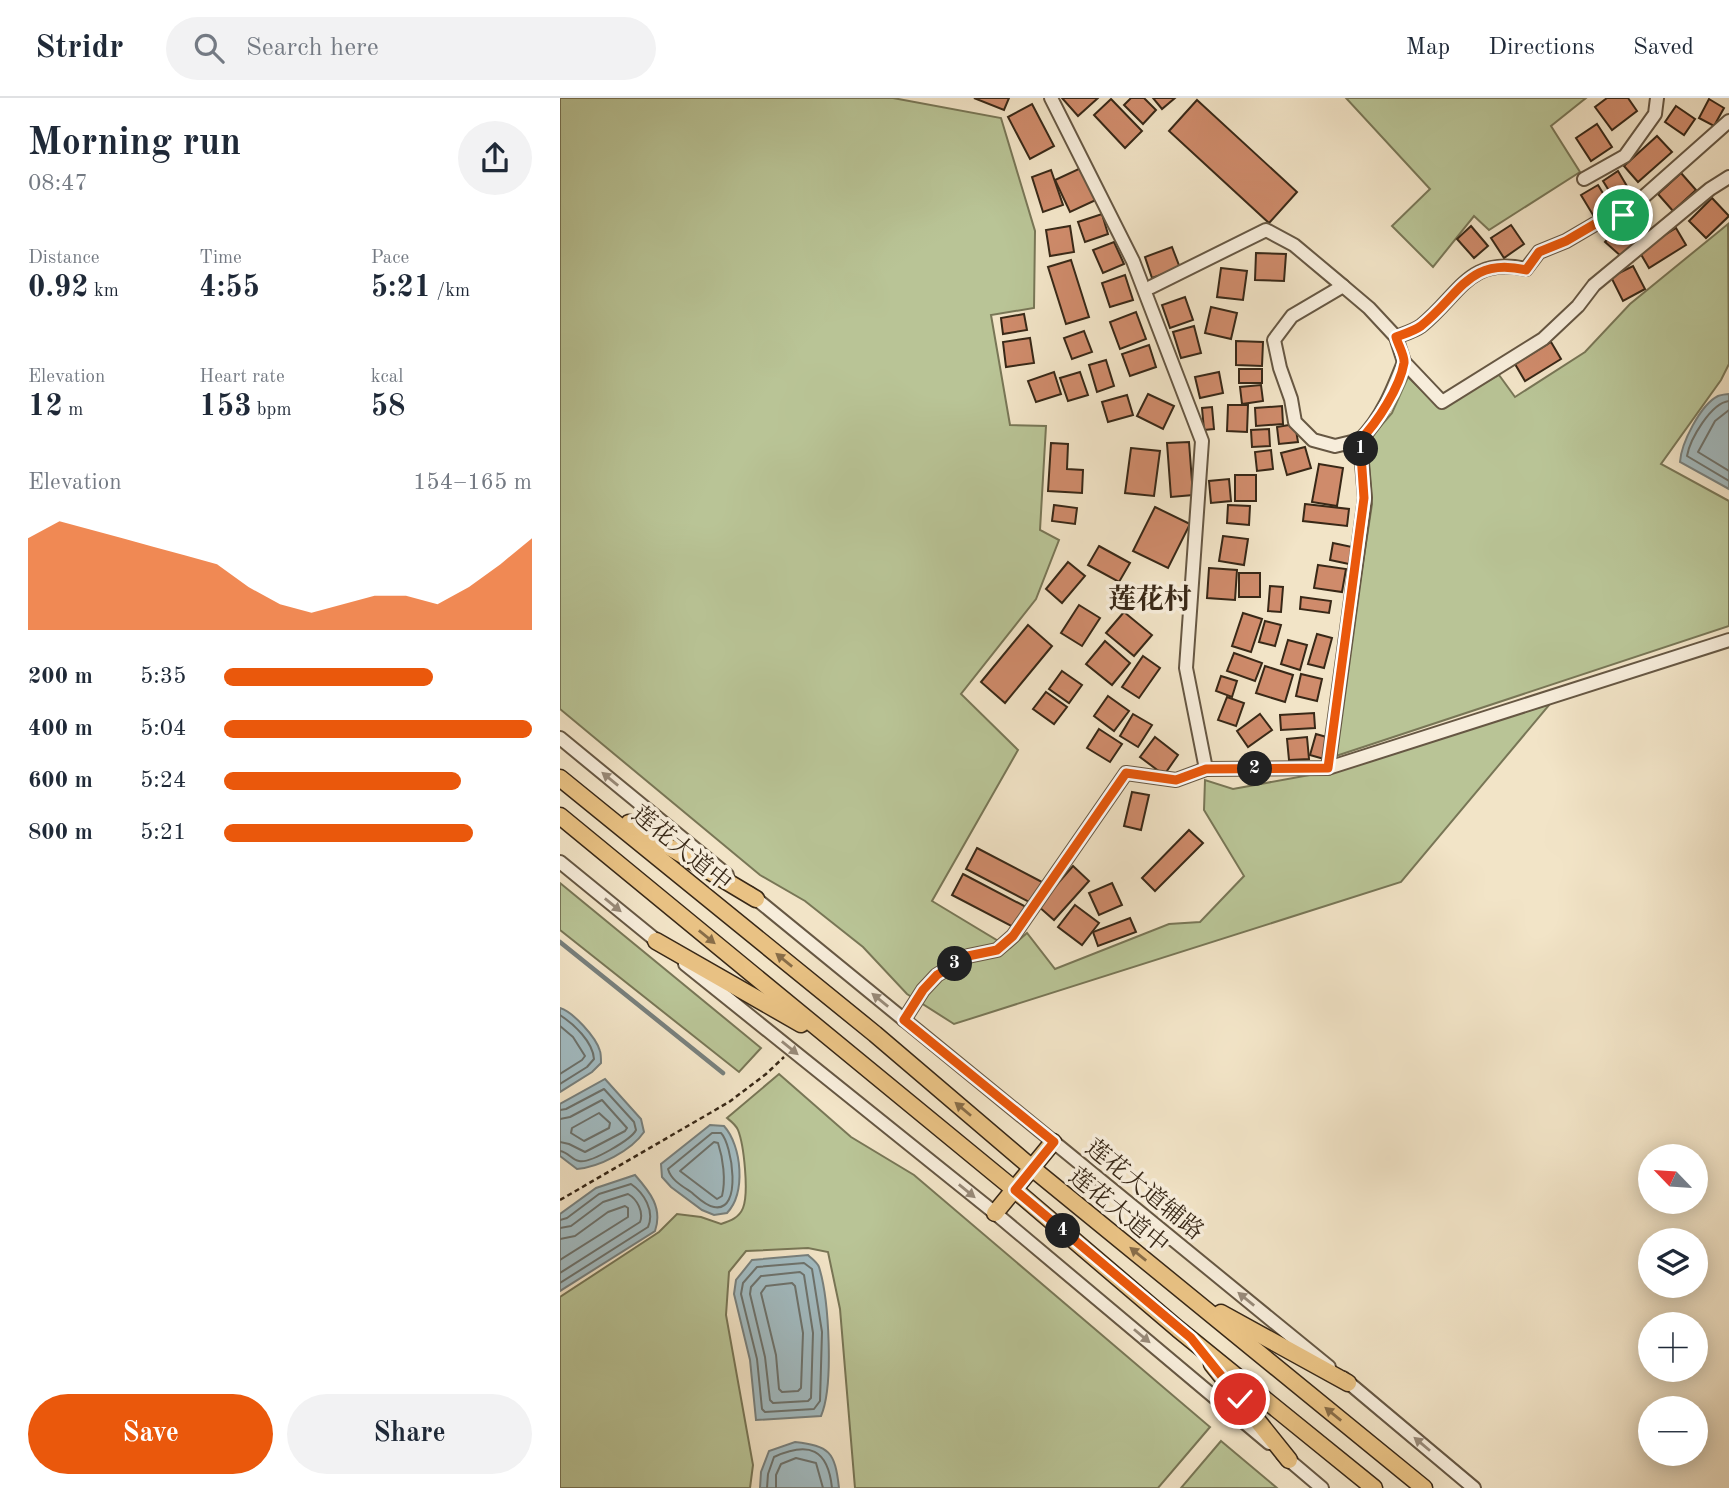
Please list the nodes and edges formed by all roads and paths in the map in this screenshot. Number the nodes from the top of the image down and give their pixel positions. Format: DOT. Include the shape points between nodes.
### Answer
graph roads {
  1 [pos="1051,98"];
  2 [pos="1657,98"];
  3 [pos="1729,121"];
  4 [pos="1729,177"];
  5 [pos="1584,179"];
  6 [pos="1343,286"];
  7 [pos="1151,287"];
  8 [pos="1396,337"];
  9 [pos="1404,362"];
  10 [pos="1360,440"];
  11 [pos="1729,640"];
  12 [pos="560,738"];
  13 [pos="1328,768"];
  14 [pos="1206,769"];
  15 [pos="560,778"];
  16 [pos="581,795"];
  17 [pos="560,816"];
  18 [pos="560,862"];
  19 [pos="756,899"];
  20 [pos="656,941"];
  21 [pos="904,1020"];
  22 [pos="875,1034"];
  23 [pos="791,1049"];
  24 [pos="849,1053"];
  25 [pos="1054,1142"];
  26 [pos="1032,1168"];
  27 [pos="1015,1190"];
  28 [pos="560,1200"];
  29 [pos="995,1213"];
  30 [pos="1184,1293"];
  31 [pos="1199,1305"];
  32 [pos="1185,1333"];
  33 [pos="1348,1383"];
  34 [pos="1289,1460"];
  35 [pos="1322,1488"];
  36 [pos="1374,1488"];
  37 [pos="1424,1488"];
  38 [pos="1474,1488"];
  1 -- 14 [label="street" via="1133,261 1202,441 1186,668"];
  2 -- 5 [label="street" via="1655,114 1625,156"];
  3 -- 8 [label="street" via="1623,215 1539,252 1526,270 1492,266 1479,271 1419,328"];
  4 -- 9 [label="street" via="1594,285 1543,339 1442,402"];
  6 -- 7 [label="street" via="1294,245 1266,230"];
  6 -- 8 [label="street"];
  6 -- 10 [label="street" via="1292,316 1274,340 1295,422 1313,440 1335,446"];
  8 -- 9 [label="street"];
  9 -- 10 [label="street" via="1374,426"];
  10 -- 13 [label="street" via="1364,498"];
  11 -- 13 [label="street"];
  19 -- 12 [label="street, 莲花大道辅路, one-way"];
  13 -- 14 [label="street"];
  14 -- 21 [label="street" via="1176,780 1126,773 1013,936 997,950 968,956 937,975"];
  15 -- 16 [label="main road, 莲花大道中"];
  16 -- 19 [label="main road"];
  22 -- 16 [label="main road, 莲花大道中, one-way"];
  17 -- 24 [label="main road, 莲花大道中, one-way"];
  18 -- 20 [label="street, one-way"];
  21 -- 19 [label="street, 莲花大道辅路, one-way"];
  20 -- 23 [label="street, one-way"];
  20 -- 24 [label="main road"];
  21 -- 25 [label="street, 莲花大道辅路"];
  22 -- 24 [label="main road"];
  26 -- 22 [label="main road, 莲花大道中, one-way"];
  23 -- 28 [label="path" via="729,1102"];
  23 -- 29 [label="street, one-way"];
  24 -- 27 [label="main road, 莲花大道中"];
  25 -- 26 [label="main road"];
  33 -- 25 [label="street, 莲花大道辅路, one-way"];
  26 -- 27 [label="main road"];
  30 -- 26 [label="main road, 莲花大道中, one-way"];
  27 -- 29 [label="main road"];
  27 -- 32 [label="main road, 莲花大道中"];
  29 -- 34 [label="street, one-way"];
  30 -- 31 [label="main road, 莲花大道中"];
  30 -- 33 [label="main road"];
  31 -- 32 [label="main road"];
  37 -- 31 [label="main road, 莲花大道中, one-way"];
  32 -- 34 [label="main road"];
  32 -- 36 [label="main road, 莲花大道中"];
  38 -- 33 [label="street, 莲花大道辅路, one-way"];
  34 -- 35 [label="street"];
}
